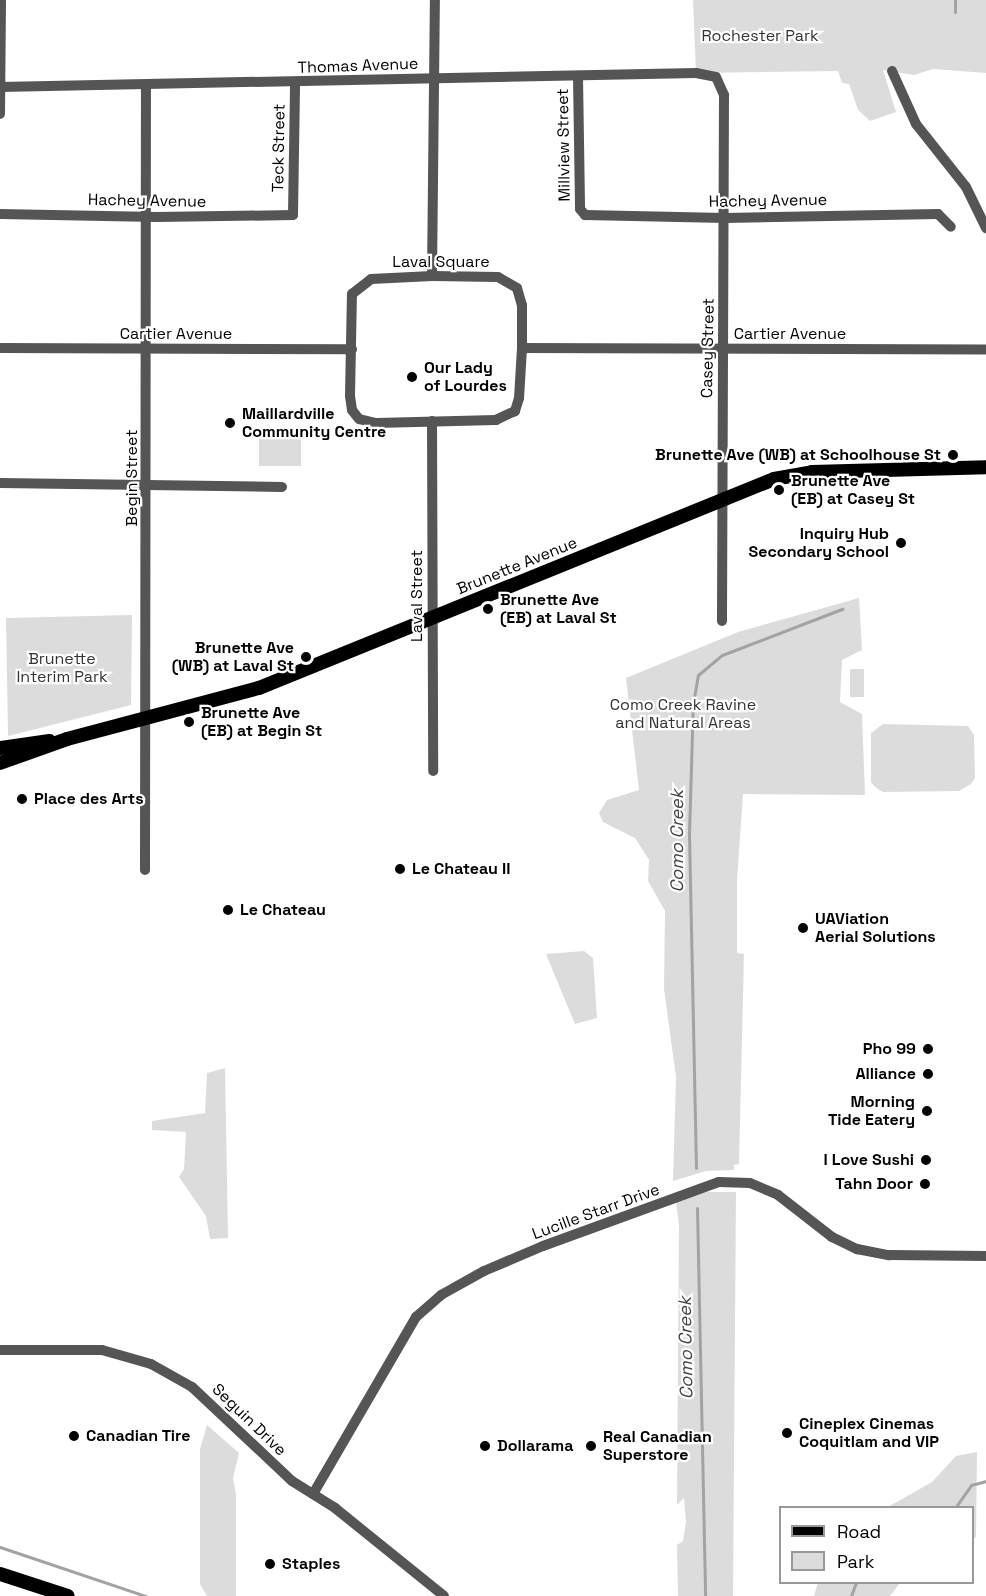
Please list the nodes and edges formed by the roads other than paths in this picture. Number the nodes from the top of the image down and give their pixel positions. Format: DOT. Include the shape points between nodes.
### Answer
graph roads {
  1 [pos="1,0"];
  2 [pos="435,0"];
  3 [pos="892,71"];
  4 [pos="578,77"];
  5 [pos="716,77"];
  6 [pos="434,78"];
  7 [pos="295,83"];
  8 [pos="146,86"];
  9 [pos="0,87"];
  10 [pos="0,114"];
  11 [pos="581,212"];
  12 [pos="0,214"];
  13 [pos="292,214"];
  14 [pos="146,215"];
  15 [pos="724,218"];
  16 [pos="951,227"];
  17 [pos="986,228"];
  18 [pos="432,276"];
  19 [pos="0,348"];
  20 [pos="522,348"];
  21 [pos="723,348"];
  22 [pos="146,349"];
  23 [pos="351,349"];
  24 [pos="986,350"];
  25 [pos="432,421"];
  26 [pos="986,467"];
  27 [pos="0,483"];
  28 [pos="147,485"];
  29 [pos="282,487"];
  30 [pos="722,500"];
  31 [pos="432,618"];
  32 [pos="722,621"];
  33 [pos="146,719"];
  34 [pos="67,739"];
  35 [pos="0,748"];
  36 [pos="0,763"];
  37 [pos="433,771"];
  38 [pos="145,870"];
  39 [pos="986,1256"];
  40 [pos="0,1350"];
  41 [pos="313,1494"];
  42 [pos="0,1575"];
  43 [pos="68,1596"];
  44 [pos="444,1596"];
  1 -- 9 [label="street"];
  2 -- 6 [label="street"];
  3 -- 17 [label="street" via="916,124 966,187"];
  4 -- 5 [label="street, Thomas Avenue"];
  4 -- 6 [label="street, Thomas Avenue"];
  4 -- 11 [label="street, Millview Street"];
  5 -- 15 [label="street, Casey Street" via="724,90"];
  6 -- 7 [label="street, Thomas Avenue"];
  6 -- 18 [label="street"];
  7 -- 8 [label="street, Thomas Avenue"];
  7 -- 13 [label="street, Teck Street"];
  8 -- 9 [label="street, Thomas Avenue"];
  8 -- 14 [label="street, Begin Street"];
  9 -- 10 [label="street"];
  11 -- 15 [label="street, Hachey Avenue" via="591,216"];
  12 -- 14 [label="street, Hachey Avenue"];
  13 -- 14 [label="street, Hachey Avenue"];
  14 -- 22 [label="street, Begin Street"];
  15 -- 16 [label="street, Hachey Avenue" via="938,214"];
  15 -- 21 [label="street, Casey Street"];
  18 -- 20 [label="street, Laval Square" via="498,277 513,283 521,299"];
  18 -- 23 [label="street, Laval Square" via="382,278 360,285 352,298"];
  19 -- 22 [label="street, Cartier Avenue"];
  20 -- 21 [label="street, Cartier Avenue"];
  20 -- 25 [label="street, Laval Square" via="519,398 511,416 496,420"];
  21 -- 24 [label="street, Cartier Avenue"];
  21 -- 30 [label="street, Casey Street"];
  22 -- 23 [label="street, Cartier Avenue"];
  22 -- 28 [label="street, Begin Street"];
  23 -- 25 [label="street, Laval Square" via="350,396 355,416 376,423"];
  25 -- 31 [label="street, Laval Street"];
  26 -- 30 [label="main road, Brunette Avenue" via="796,474"];
  27 -- 28 [label="street"];
  28 -- 29 [label="street"];
  28 -- 33 [label="street, Begin Street"];
  30 -- 31 [label="main road, Brunette Avenue"];
  30 -- 32 [label="street, Casey Street"];
  31 -- 33 [label="main road, Brunette Avenue" via="252,691"];
  31 -- 37 [label="street, Laval Street"];
  33 -- 34 [label="main road, Brunette Avenue"];
  33 -- 38 [label="street, Begin Street"];
  34 -- 35 [label="main road, Brunette Avenue"];
  34 -- 36 [label="main road, Brunette Avenue"];
  39 -- 41 [label="street, Lucille Starr Drive" via="889,1255 857,1250 832,1237 778,1195 750,1183 719,1182 533,1250 484,1270 441,1295 416,1317"];
  40 -- 41 [label="street, Seguin Drive" via="102,1350 151,1364 192,1387 266,1458"];
  41 -- 44 [label="street, Seguin Drive"];
  42 -- 43 [label="main road"];
}
